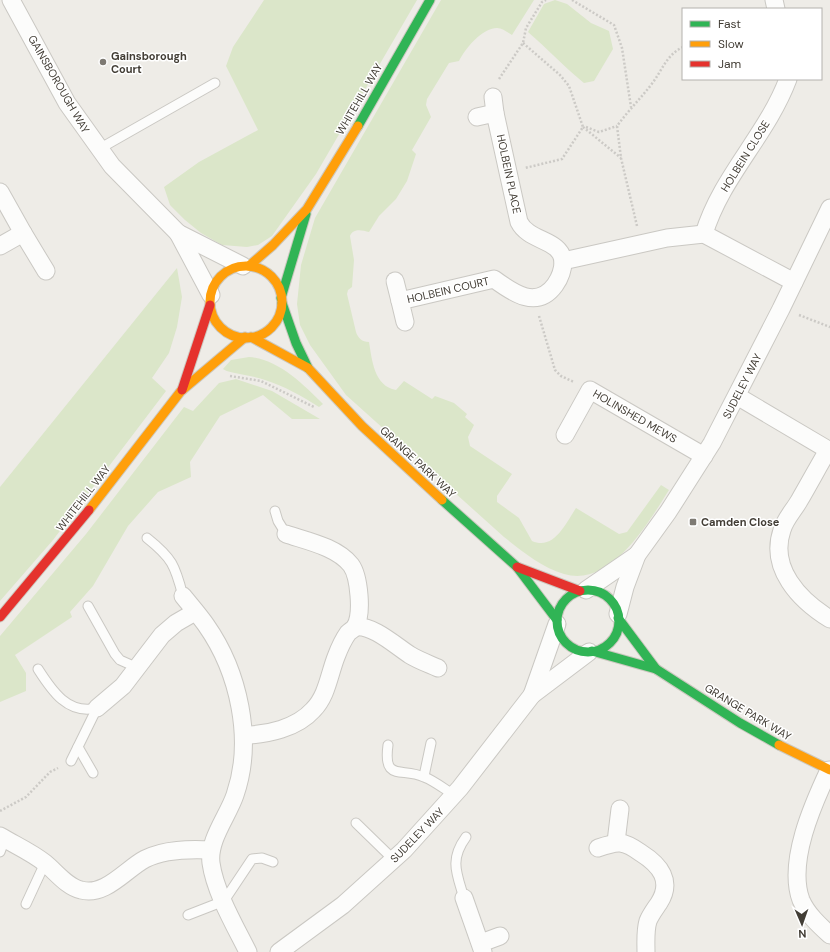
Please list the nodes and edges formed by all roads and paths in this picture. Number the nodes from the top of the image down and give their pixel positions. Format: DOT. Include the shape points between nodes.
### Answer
graph roads {
  1 [pos="11,0"];
  2 [pos="430,0"];
  3 [pos="546,0"];
  4 [pos="572,0"];
  5 [pos="523,43"];
  6 [pos="682,48"];
  7 [pos="788,80"];
  8 [pos="214,83"];
  9 [pos="493,96"];
  10 [pos="631,107"];
  11 [pos="496,113"];
  12 [pos="477,117"];
  13 [pos="617,126"];
  14 [pos="583,127"];
  15 [pos="99,149"];
  16 [pos="621,158"];
  17 [pos="508,172"];
  18 [pos="0,192"];
  19 [pos="830,208"];
  20 [pos="307,209"];
  21 [pos="23,233"];
  22 [pos="178,233"];
  23 [pos="704,234"];
  24 [pos="641,244"];
  25 [pos="0,246"];
  26 [pos="563,261"];
  27 [pos="246,266"];
  28 [pos="46,270"];
  29 [pos="395,282"];
  30 [pos="794,282"];
  31 [pos="534,298"];
  32 [pos="210,300"];
  33 [pos="281,300"];
  34 [pos="400,301"];
  35 [pos="781,309"];
  36 [pos="405,322"];
  37 [pos="830,327"];
  38 [pos="248,337"];
  39 [pos="308,368"];
  40 [pos="590,390"];
  41 [pos="181,391"];
  42 [pos="737,396"];
  43 [pos="565,435"];
  44 [pos="829,451"];
  45 [pos="704,456"];
  46 [pos="275,511"];
  47 [pos="286,534"];
  48 [pos="147,538"];
  49 [pos="637,555"];
  50 [pos="517,567"];
  51 [pos="583,590"];
  52 [pos="183,596"];
  53 [pos="88,606"];
  54 [pos="195,612"];
  55 [pos="618,616"];
  56 [pos="0,617"];
  57 [pos="830,619"];
  58 [pos="557,622"];
  59 [pos="355,627"];
  60 [pos="591,651"];
  61 [pos="38,668"];
  62 [pos="138,668"];
  63 [pos="438,668"];
  64 [pos="656,669"];
  65 [pos="532,695"];
  66 [pos="97,708"];
  67 [pos="244,735"];
  68 [pos="431,743"];
  69 [pos="388,745"];
  70 [pos="78,747"];
  71 [pos="71,760"];
  72 [pos="829,770"];
  73 [pos="93,773"];
  74 [pos="424,776"];
  75 [pos="454,795"];
  76 [pos="620,809"];
  77 [pos="0,811"];
  78 [pos="356,823"];
  79 [pos="466,838"];
  80 [pos="616,842"];
  81 [pos="2,843"];
  82 [pos="598,848"];
  83 [pos="211,850"];
  84 [pos="394,860"];
  85 [pos="273,862"];
  86 [pos="45,863"];
  87 [pos="464,898"];
  88 [pos="224,901"];
  89 [pos="26,904"];
  90 [pos="188,915"];
  91 [pos="830,935"];
  92 [pos="500,936"];
  93 [pos="482,948"];
  94 [pos="248,952"];
  95 [pos="279,952"];
  96 [pos="646,952"];
  1 -- 15 [label="street, GAINSBOROUGH WAY" via="67,103"];
  2 -- 20 [label="main road, WHITEHILL WAY" via="361,122"];
  3 -- 5 [label="path" via="542,2 526,28"];
  4 -- 10 [label="path" via="614,25 622,48"];
  5 -- 9 [label="path" via="493,89"];
  5 -- 14 [label="path" via="569,86"];
  6 -- 10 [label="path" via="669,57 652,84"];
  7 -- 23 [label="street, HOLBEIN CLOSE" via="776,106 710,213"];
  8 -- 15 [label="lane"];
  9 -- 11 [label="street, HOLBEIN PLACE"];
  10 -- 13 [label="path"];
  11 -- 12 [label="street"];
  11 -- 17 [label="street, HOLBEIN PLACE"];
  13 -- 14 [label="path" via="599,132"];
  13 -- 16 [label="path"];
  14 -- 16 [label="path"];
  14 -- 17 [label="path" via="562,159"];
  15 -- 22 [label="street, GAINSBOROUGH WAY" via="127,183"];
  16 -- 24 [label="path"];
  17 -- 26 [label="street, HOLBEIN PLACE" via="522,227 531,236 551,243 557,248"];
  18 -- 21 [label="street"];
  19 -- 30 [label="street, SUDELEY WAY"];
  20 -- 27 [label="main road, WHITEHILL WAY" via="273,245"];
  20 -- 33 [label="main road, WHITEHILL WAY"];
  21 -- 25 [label="street"];
  21 -- 28 [label="street"];
  22 -- 27 [label="street, GAINSBOROUGH WAY"];
  22 -- 32 [label="street, GAINSBOROUGH WAY"];
  23 -- 24 [label="street"];
  23 -- 30 [label="street"];
  24 -- 26 [label="street"];
  26 -- 31 [label="street" via="562,272 550,291"];
  27 -- 32 [label="main road" via="231,269 221,275"];
  27 -- 33 [label="main road" via="259,268 269,274 276,282"];
  29 -- 34 [label="street, HOLBEIN COURT"];
  30 -- 35 [label="street, SUDELEY WAY"];
  31 -- 34 [label="street, HOLBEIN COURT" via="516,294 494,279"];
  31 -- 40 [label="path" via="555,370 561,376"];
  32 -- 38 [label="main road" via="213,316 224,330"];
  32 -- 41 [label="main road, WHITEHILL WAY"];
  33 -- 38 [label="main road" via="279,314 270,328 261,334"];
  33 -- 39 [label="main road, GRANGE PARK WAY"];
  34 -- 36 [label="street, HOLBEIN COURT"];
  35 -- 37 [label="path"];
  35 -- 42 [label="street, SUDELEY WAY"];
  38 -- 39 [label="main road, GRANGE PARK WAY"];
  38 -- 41 [label="main road, WHITEHILL WAY" via="223,354"];
  39 -- 50 [label="main road, GRANGE PARK WAY" via="399,462"];
  40 -- 43 [label="street, HOLINSHED MEWS"];
  40 -- 45 [label="street, HOLINSHED MEWS"];
  41 -- 56 [label="main road, WHITEHILL WAY" via="71,533"];
  42 -- 44 [label="street"];
  42 -- 45 [label="street, SUDELEY WAY"];
  44 -- 57 [label="street" via="782,528 778,551 784,572 791,584 802,597"];
  45 -- 49 [label="street, SUDELEY WAY"];
  46 -- 47 [label="lane"];
  47 -- 59 [label="street" via="344,556 352,566 358,580 359,593"];
  48 -- 52 [label="lane" via="166,554 173,564"];
  49 -- 51 [label="street, SUDELEY WAY"];
  49 -- 55 [label="street, SUDELEY WAY"];
  50 -- 51 [label="main road, GRANGE PARK WAY"];
  50 -- 58 [label="main road, GRANGE PARK WAY"];
  51 -- 55 [label="main road" via="598,592 608,597"];
  51 -- 58 [label="main road" via="572,594 563,602 559,608"];
  52 -- 54 [label="street"];
  53 -- 62 [label="lane" via="114,654 120,660"];
  54 -- 62 [label="street" via="162,635"];
  54 -- 67 [label="street" via="206,625 227,664 239,703"];
  55 -- 60 [label="main road" via="617,629 612,640 603,647"];
  55 -- 64 [label="main road, GRANGE PARK WAY"];
  58 -- 60 [label="main road" via="560,635 567,644 577,650"];
  58 -- 65 [label="street, SUDELEY WAY"];
  59 -- 63 [label="street" via="365,627 410,655"];
  59 -- 67 [label="street" via="341,645 325,690 313,711 301,720 279,730 260,735"];
  60 -- 64 [label="main road, GRANGE PARK WAY"];
  60 -- 65 [label="street, SUDELEY WAY"];
  61 -- 66 [label="lane" via="52,690 68,704 82,710"];
  62 -- 66 [label="street" via="124,686"];
  64 -- 72 [label="main road, GRANGE PARK WAY" via="740,723"];
  65 -- 75 [label="street, SUDELEY WAY"];
  66 -- 70 [label="lane"];
  67 -- 83 [label="street" via="241,769 235,794"];
  68 -- 74 [label="lane"];
  69 -- 74 [label="lane" via="387,760 390,769"];
  70 -- 71 [label="lane"];
  70 -- 73 [label="lane"];
  71 -- 77 [label="path" via="50,772 26,797"];
  72 -- 91 [label="street" via="808,815 798,886 801,900 808,913"];
  74 -- 75 [label="lane"];
  75 -- 84 [label="street, SUDELEY WAY"];
  76 -- 80 [label="street"];
  78 -- 84 [label="lane"];
  79 -- 87 [label="lane" via="458,850 455,863"];
  80 -- 82 [label="street"];
  80 -- 96 [label="street" via="632,847 646,856 659,866 665,876 664,894 648,921"];
  81 -- 86 [label="street"];
  83 -- 86 [label="street" via="192,849 146,858 102,888 91,891 71,886"];
  83 -- 88 [label="street" via="215,879"];
  84 -- 95 [label="street, SUDELEY WAY" via="343,905"];
  85 -- 88 [label="lane" via="262,858 252,859"];
  86 -- 89 [label="lane"];
  87 -- 93 [label="street"];
  88 -- 90 [label="lane"];
  88 -- 94 [label="street"];
  92 -- 93 [label="street"];
}
